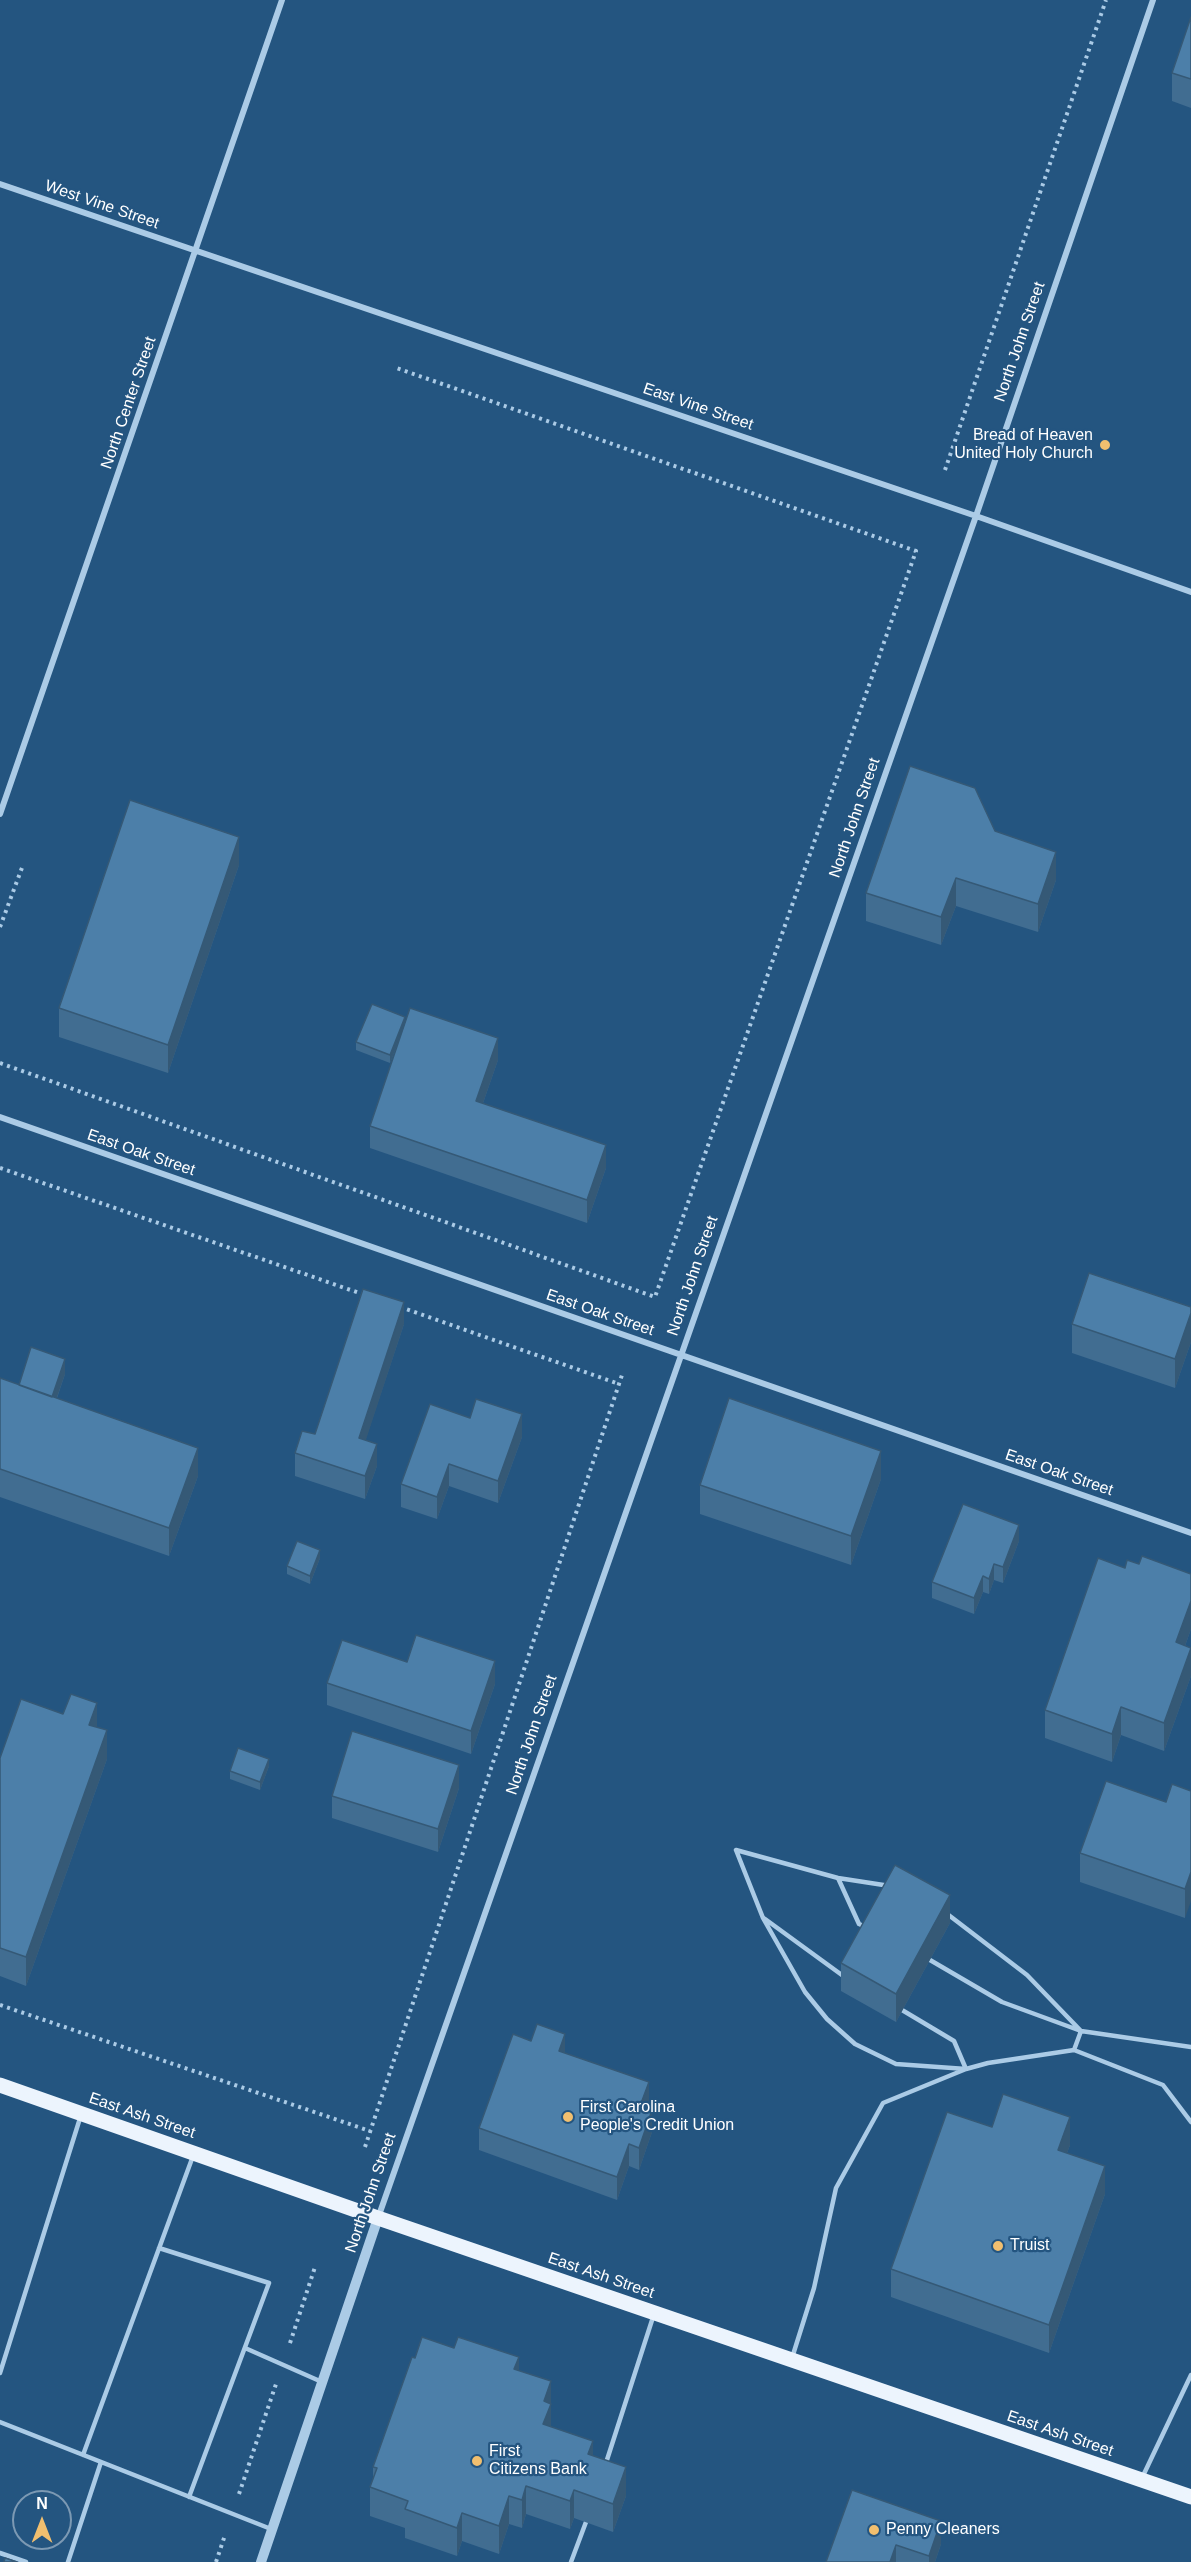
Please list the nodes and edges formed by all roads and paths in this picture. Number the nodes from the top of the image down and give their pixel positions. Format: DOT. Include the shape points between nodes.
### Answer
graph roads {
  1 [pos="282,0"];
  2 [pos="1106,0"];
  3 [pos="1154,0"];
  4 [pos="0,184"];
  5 [pos="195,251"];
  6 [pos="394,367"];
  7 [pos="945,470"];
  8 [pos="976,516"];
  9 [pos="1191,592"];
  10 [pos="0,814"];
  11 [pos="23,865"];
  12 [pos="0,927"];
  13 [pos="0,1063"];
  14 [pos="0,1117"];
  15 [pos="0,1168"];
  16 [pos="371,1297"];
  17 [pos="394,1305"];
  18 [pos="681,1357"];
  19 [pos="622,1375"];
  20 [pos="619,1384"];
  21 [pos="1191,1533"];
  22 [pos="838,1878"];
  23 [pos="894,1887"];
  24 [pos="942,1910"];
  25 [pos="763,1918"];
  26 [pos="874,1931"];
  27 [pos="930,1960"];
  28 [pos="848,1980"];
  29 [pos="0,2005"];
  30 [pos="902,2010"];
  31 [pos="1081,2031"];
  32 [pos="1191,2047"];
  33 [pos="1074,2050"];
  34 [pos="966,2069"];
  35 [pos="0,2085"];
  36 [pos="81,2114"];
  37 [pos="1191,2122"];
  38 [pos="370,2131"];
  39 [pos="365,2147"];
  40 [pos="193,2154"];
  41 [pos="378,2218"];
  42 [pos="159,2248"];
  43 [pos="315,2267"];
  44 [pos="654,2313"];
  45 [pos="245,2348"];
  46 [pos="792,2361"];
  47 [pos="282,2366"];
  48 [pos="0,2373"];
  49 [pos="1191,2375"];
  50 [pos="322,2382"];
  51 [pos="0,2422"];
  52 [pos="83,2455"];
  53 [pos="101,2462"];
  54 [pos="602,2476"];
  55 [pos="1141,2480"];
  56 [pos="189,2497"];
  57 [pos="1191,2497"];
  58 [pos="233,2514"];
  59 [pos="586,2522"];
  60 [pos="271,2529"];
  61 [pos="0,2553"];
  62 [pos="26,2562"];
  63 [pos="68,2562"];
  64 [pos="216,2562"];
  65 [pos="261,2562"];
  66 [pos="572,2562"];
  1 -- 5 [label="street, North Center Street"];
  2 -- 7 [label="path"];
  3 -- 8 [label="street, North John Street"];
  4 -- 5 [label="street, West Vine Street"];
  5 -- 8 [label="street, East Vine Street"];
  5 -- 10 [label="street, North Center Street"];
  6 -- 13 [label="path" via="916,551 655,1297"];
  8 -- 9 [label="street, East Vine Street"];
  8 -- 18 [label="street, North John Street"];
  11 -- 12 [label="path"];
  14 -- 18 [label="street, East Oak Street"];
  15 -- 16 [label="path"];
  17 -- 20 [label="path"];
  18 -- 21 [label="street, East Oak Street"];
  18 -- 41 [label="street, North John Street"];
  19 -- 20 [label="path"];
  20 -- 38 [label="path"];
  22 -- 23 [label="lane"];
  22 -- 25 [label="lane" via="736,1850"];
  22 -- 26 [label="lane" via="860,1924"];
  24 -- 31 [label="lane" via="1027,1975"];
  25 -- 28 [label="lane"];
  25 -- 34 [label="lane" via="805,1992 855,2044 896,2064"];
  27 -- 31 [label="lane" via="1002,2002"];
  29 -- 38 [label="path"];
  30 -- 34 [label="lane" via="954,2041"];
  31 -- 32 [label="lane"];
  31 -- 33 [label="lane"];
  33 -- 34 [label="lane"];
  33 -- 37 [label="lane" via="1163,2085"];
  34 -- 46 [label="lane" via="883,2103 836,2188 814,2288"];
  35 -- 36 [label="main road, East Ash Street"];
  36 -- 40 [label="main road, East Ash Street"];
  36 -- 48 [label="lane"];
  38 -- 39 [label="path"];
  40 -- 41 [label="main road, East Ash Street"];
  40 -- 42 [label="lane"];
  41 -- 44 [label="main road, East Ash Street"];
  41 -- 50 [label="street, North John Street"];
  42 -- 45 [label="lane" via="269,2283"];
  42 -- 52 [label="lane"];
  43 -- 47 [label="path"];
  44 -- 46 [label="main road, East Ash Street"];
  44 -- 54 [label="lane"];
  45 -- 47 [label="lane"];
  45 -- 56 [label="lane"];
  46 -- 55 [label="main road, East Ash Street"];
  47 -- 50 [label="lane"];
  47 -- 58 [label="path"];
  49 -- 55 [label="lane"];
  50 -- 60 [label="street, North John Street"];
  51 -- 52 [label="lane"];
  52 -- 53 [label="lane"];
  53 -- 56 [label="lane"];
  53 -- 63 [label="lane"];
  55 -- 57 [label="main road, East Ash Street"];
  56 -- 58 [label="lane"];
  58 -- 60 [label="lane"];
  58 -- 64 [label="path"];
  59 -- 66 [label="lane"];
  60 -- 65 [label="street, North John Street"];
  61 -- 62 [label="lane"];
}
